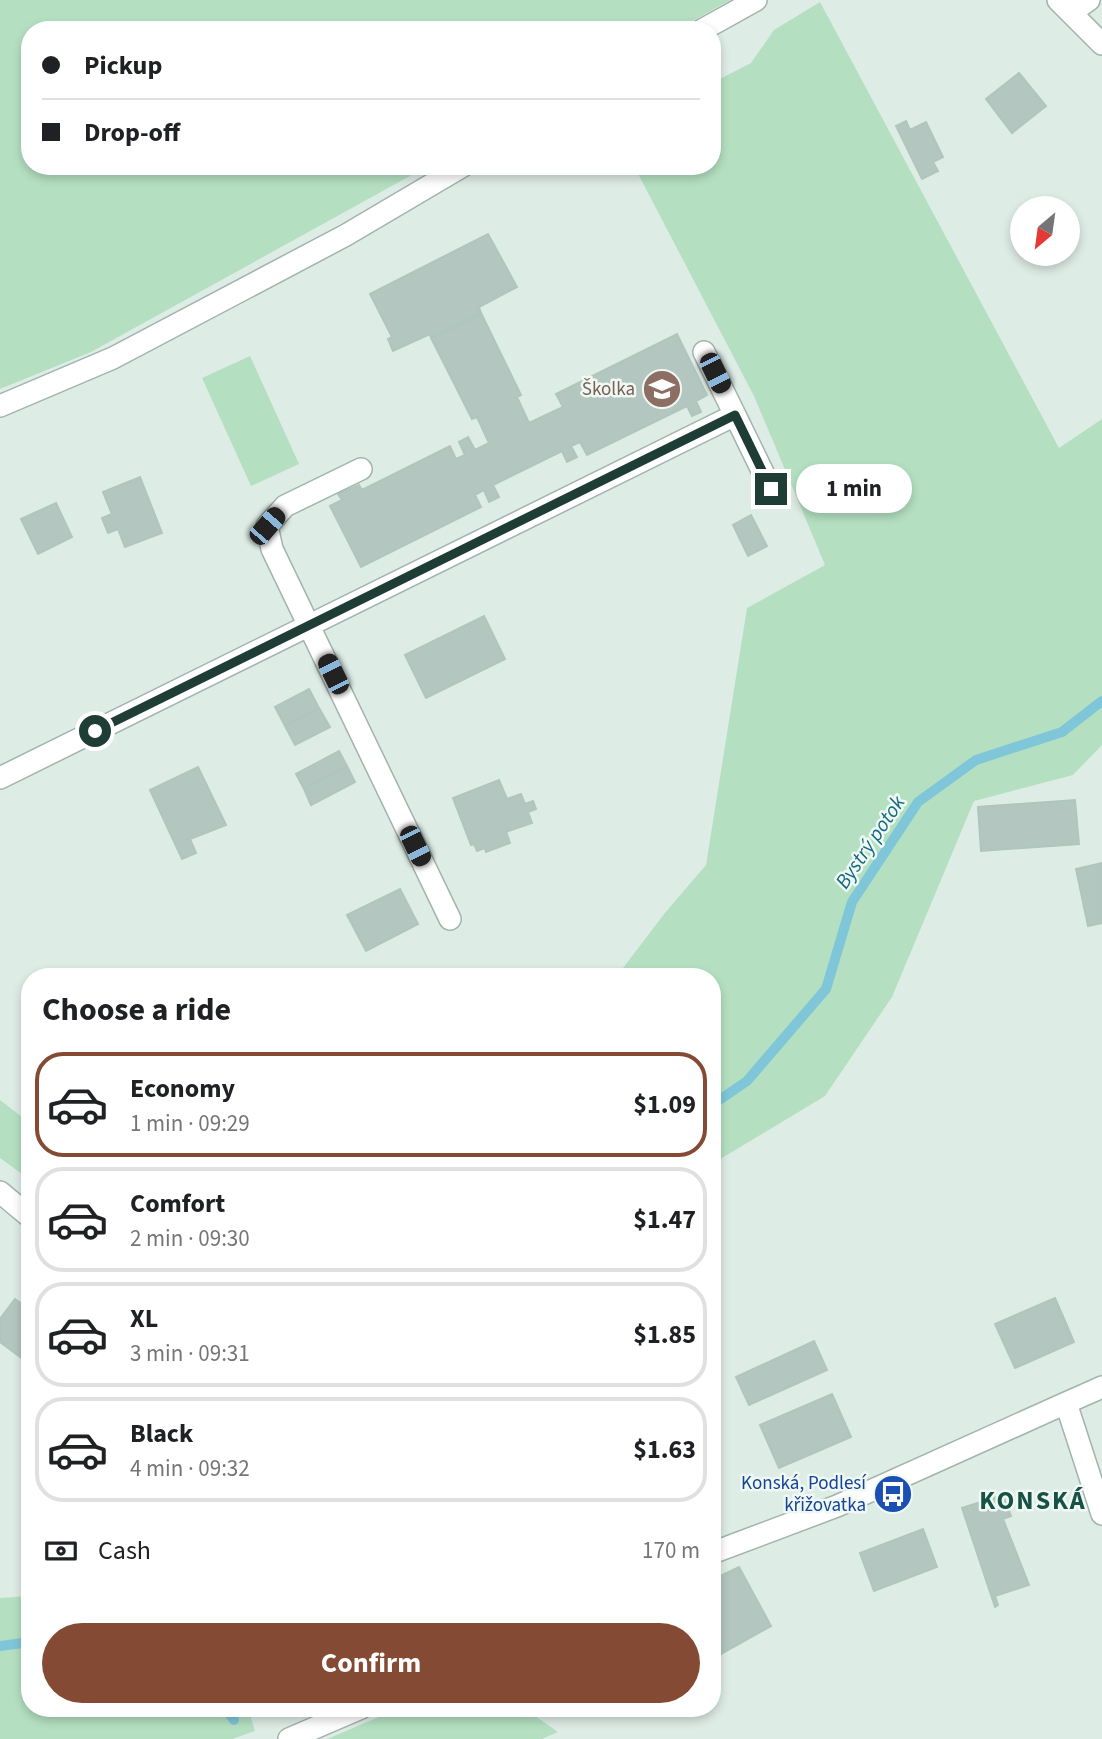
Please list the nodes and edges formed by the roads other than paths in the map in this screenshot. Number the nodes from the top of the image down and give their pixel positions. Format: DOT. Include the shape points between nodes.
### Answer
graph roads {
  1 [pos="756,0"];
  2 [pos="1073,4"];
  3 [pos="718,21"];
  4 [pos="1102,44"];
  5 [pos="448,175"];
  6 [pos="705,352"];
  7 [pos="0,406"];
  8 [pos="735,415"];
  9 [pos="361,470"];
  10 [pos="771,489"];
  11 [pos="309,626"];
  12 [pos="0,778"];
  13 [pos="450,919"];
  14 [pos="0,1192"];
  15 [pos="21,1210"];
  16 [pos="1102,1387"];
  17 [pos="1066,1403"];
  18 [pos="1102,1514"];
  19 [pos="721,1550"];
  20 [pos="340,1717"];
  21 [pos="289,1739"];
  1 -- 3 [label="street"];
  2 -- 4 [label="street"];
  5 -- 7 [label="street" via="346,235 113,358"];
  6 -- 8 [label="street"];
  8 -- 10 [label="street"];
  8 -- 11 [label="street"];
  9 -- 11 [label="street" via="285,506 267,526 272,549"];
  11 -- 12 [label="street"];
  11 -- 13 [label="street"];
  14 -- 15 [label="street"];
  16 -- 17 [label="street"];
  17 -- 18 [label="street"];
  17 -- 19 [label="street" via="837,1506"];
  20 -- 21 [label="street"];
}
